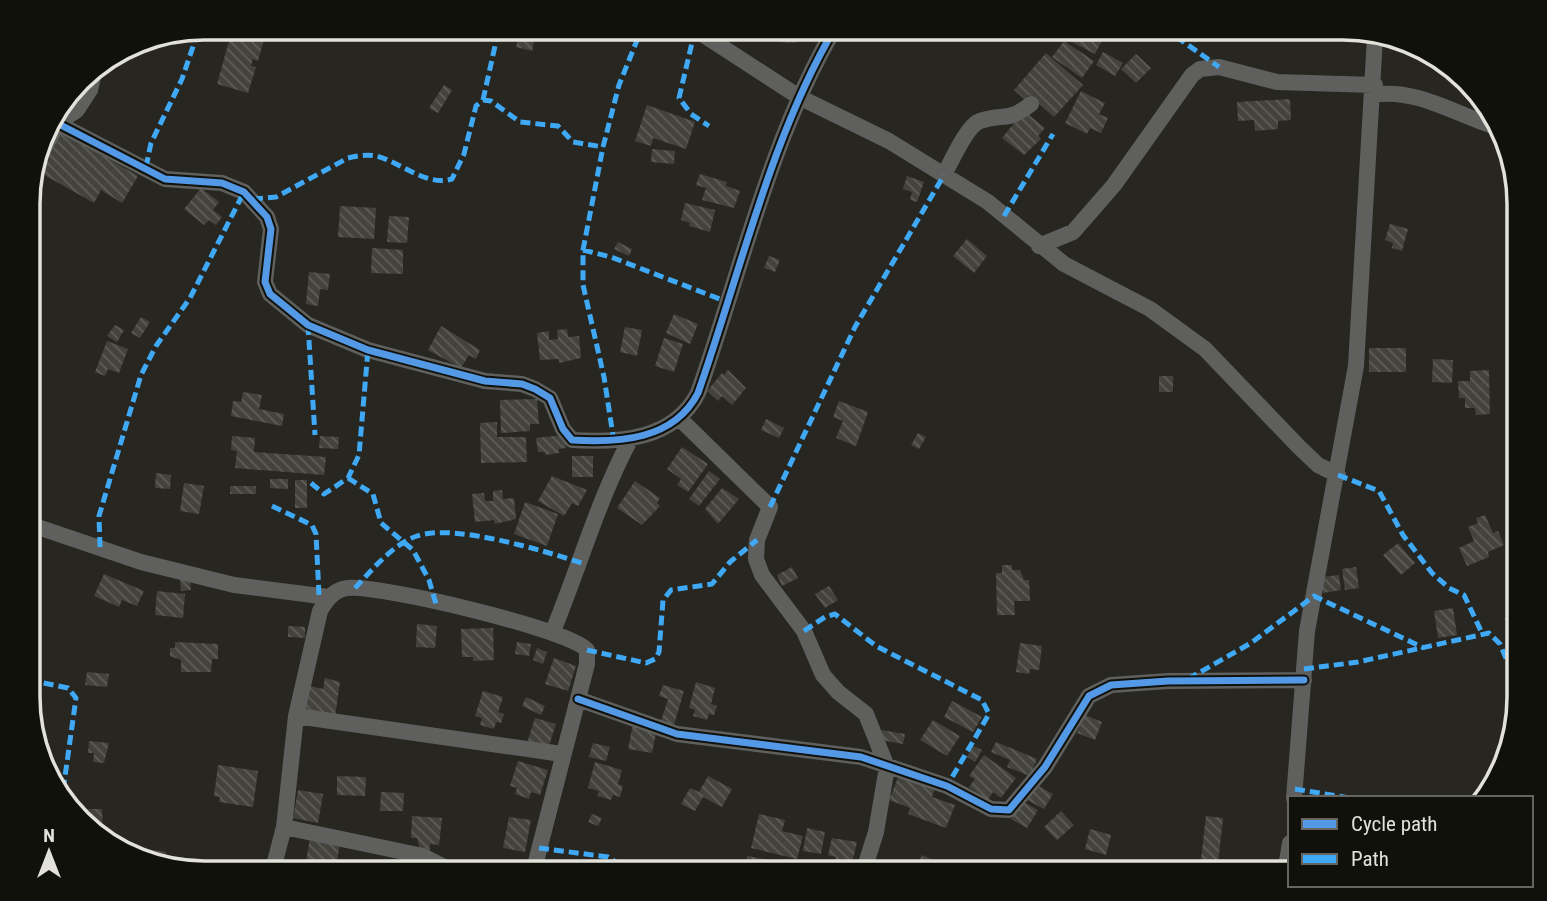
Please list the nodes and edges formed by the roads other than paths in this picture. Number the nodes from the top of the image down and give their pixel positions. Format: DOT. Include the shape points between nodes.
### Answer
graph roads {
  1 [pos="829,40"];
  2 [pos="711,41"];
  3 [pos="1376,44"];
  4 [pos="91,86"];
  5 [pos="1374,90"];
  6 [pos="799,97"];
  7 [pos="1031,104"];
  8 [pos="66,115"];
  9 [pos="61,124"];
  10 [pos="1486,124"];
  11 [pos="944,175"];
  12 [pos="1039,246"];
  13 [pos="680,419"];
  14 [pos="631,440"];
  15 [pos="1338,475"];
  16 [pos="40,528"];
  17 [pos="328,597"];
  18 [pos="552,631"];
  19 [pos="1304,680"];
  20 [pos="578,699"];
  21 [pos="296,716"];
  22 [pos="562,754"];
  23 [pos="887,766"];
  24 [pos="1294,796"];
  25 [pos="285,827"];
  26 [pos="867,860"];
  27 [pos="275,861"];
  28 [pos="432,861"];
  29 [pos="536,861"];
  1 -- 6 [label="street"];
  2 -- 6 [label="street"];
  3 -- 5 [label="street"];
  4 -- 8 [label="street" via="77,110"];
  5 -- 10 [label="street" via="1409,93"];
  5 -- 12 [label="street" via="1277,82 1219,67 1200,69 1073,232"];
  5 -- 15 [label="street" via="1356,366"];
  6 -- 11 [label="street" via="889,141"];
  6 -- 13 [label="street" via="698,393"];
  7 -- 11 [label="street" via="1014,117 972,125"];
  9 -- 14 [label="street" via="165,179 222,183 244,192 267,217 271,229 265,282 270,294 309,324 368,350 485,381 535,388 550,398 572,440"];
  11 -- 12 [label="street" via="988,202"];
  12 -- 15 [label="street" via="1150,309 1205,349 1318,465"];
  13 -- 14 [label="street"];
  13 -- 23 [label="street" via="770,507 757,540 756,559 762,575 804,631 823,675 866,714"];
  14 -- 18 [label="street" via="614,471"];
  15 -- 19 [label="street" via="1307,631"];
  16 -- 17 [label="street" via="141,562 221,582"];
  17 -- 18 [label="street" via="345,588 378,590"];
  17 -- 21 [label="street" via="320,611"];
  18 -- 20 [label="street" via="587,650"];
  19 -- 23 [label="street" via="1111,685 1089,696 1045,766 1010,810 991,809 947,786"];
  19 -- 24 [label="street"];
  20 -- 22 [label="street"];
  20 -- 23 [label="street" via="677,734 861,757"];
  21 -- 22 [label="street"];
  21 -- 25 [label="street"];
  22 -- 29 [label="street"];
  23 -- 26 [label="street"];
  25 -- 27 [label="street"];
  25 -- 28 [label="street"];
}
